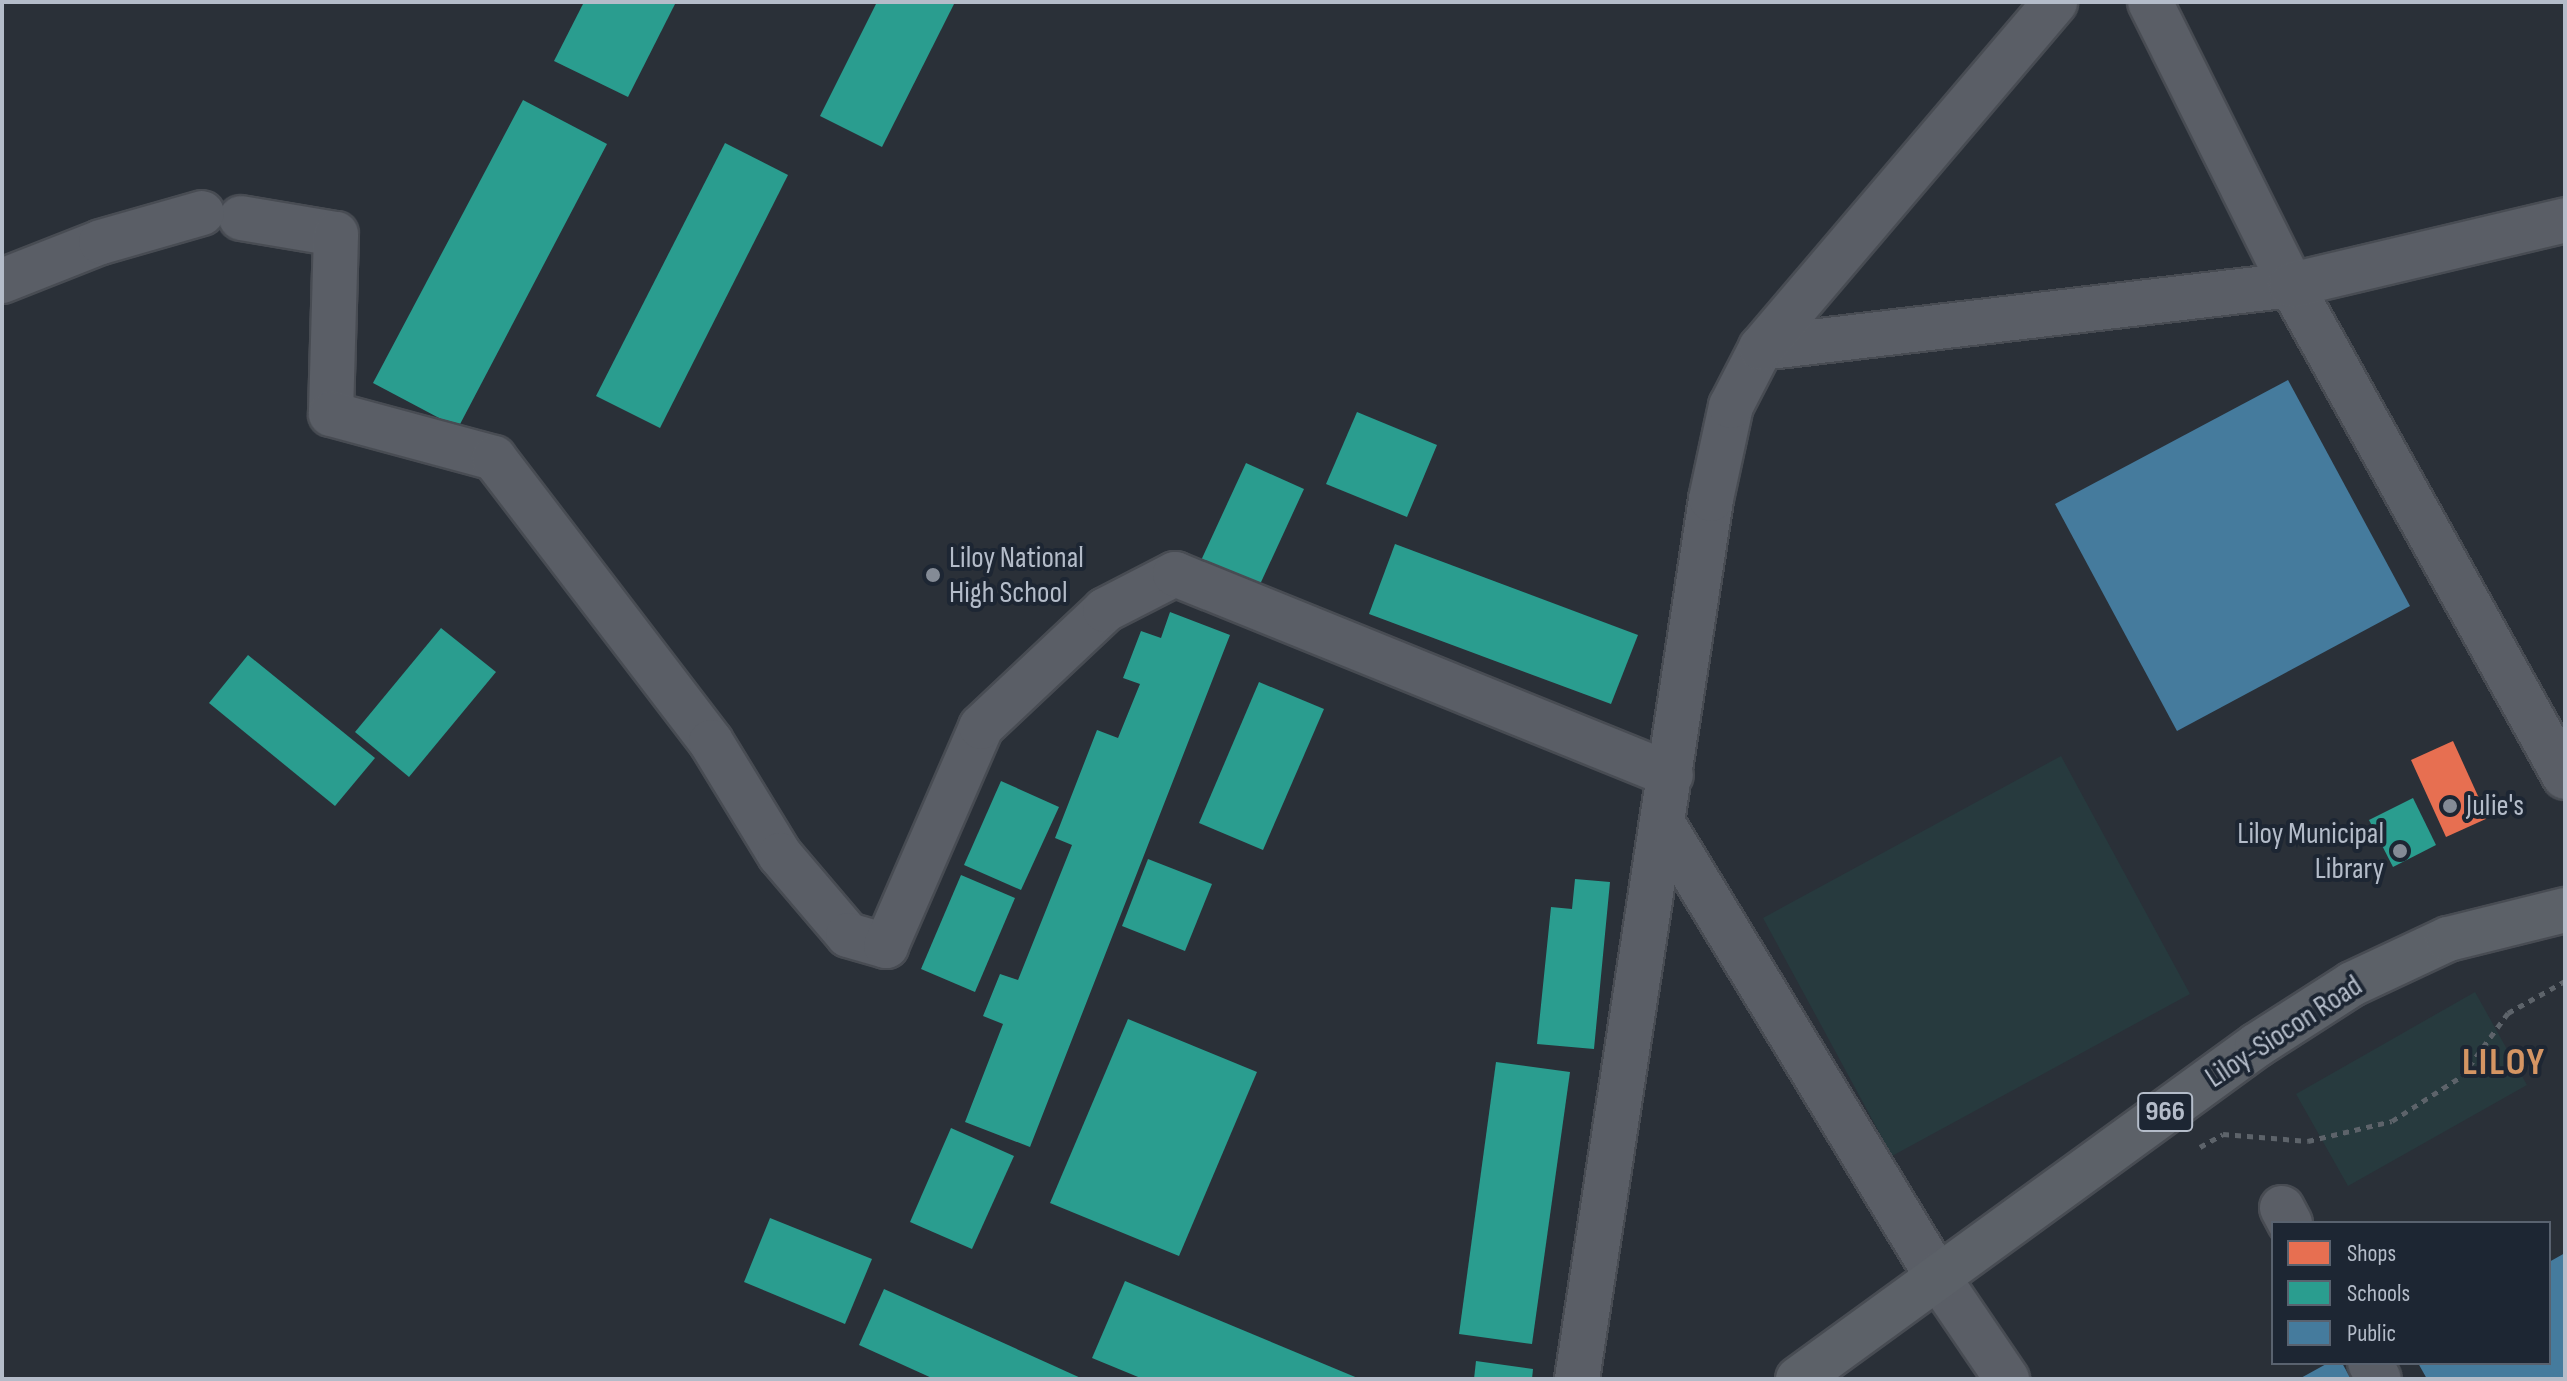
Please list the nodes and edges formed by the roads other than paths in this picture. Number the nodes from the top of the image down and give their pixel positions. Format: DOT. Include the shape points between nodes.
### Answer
graph roads {
  1 [pos="2055,2"];
  2 [pos="2150,2"];
  3 [pos="2565,220"];
  4 [pos="2,281"];
  5 [pos="2291,285"];
  6 [pos="1761,348"];
  7 [pos="1671,775"];
  8 [pos="2565,777"];
  9 [pos="1663,824"];
  10 [pos="2565,910"];
  11 [pos="1937,1276"];
  12 [pos="1577,1379"];
  13 [pos="1798,1379"];
  14 [pos="2007,1379"];
  1 -- 6 [label="street"];
  2 -- 5 [label="street"];
  3 -- 5 [label="street"];
  4 -- 7 [label="street" via="101,242 221,216 336,234 331,414 494,458 711,742 780,855 848,935 886,946 981,727 1105,610 1175,574"];
  5 -- 6 [label="street"];
  5 -- 8 [label="street"];
  6 -- 7 [label="street" via="1731,406 1714,484"];
  7 -- 9 [label="street"];
  9 -- 11 [label="street"];
  9 -- 12 [label="street"];
  10 -- 11 [label="main road, Liloy-Siocon Road / 966" via="2448,939 2352,984 2257,1045"];
  11 -- 13 [label="main road, Liloy-Siocon Road / 966"];
  11 -- 14 [label="street"];
}
